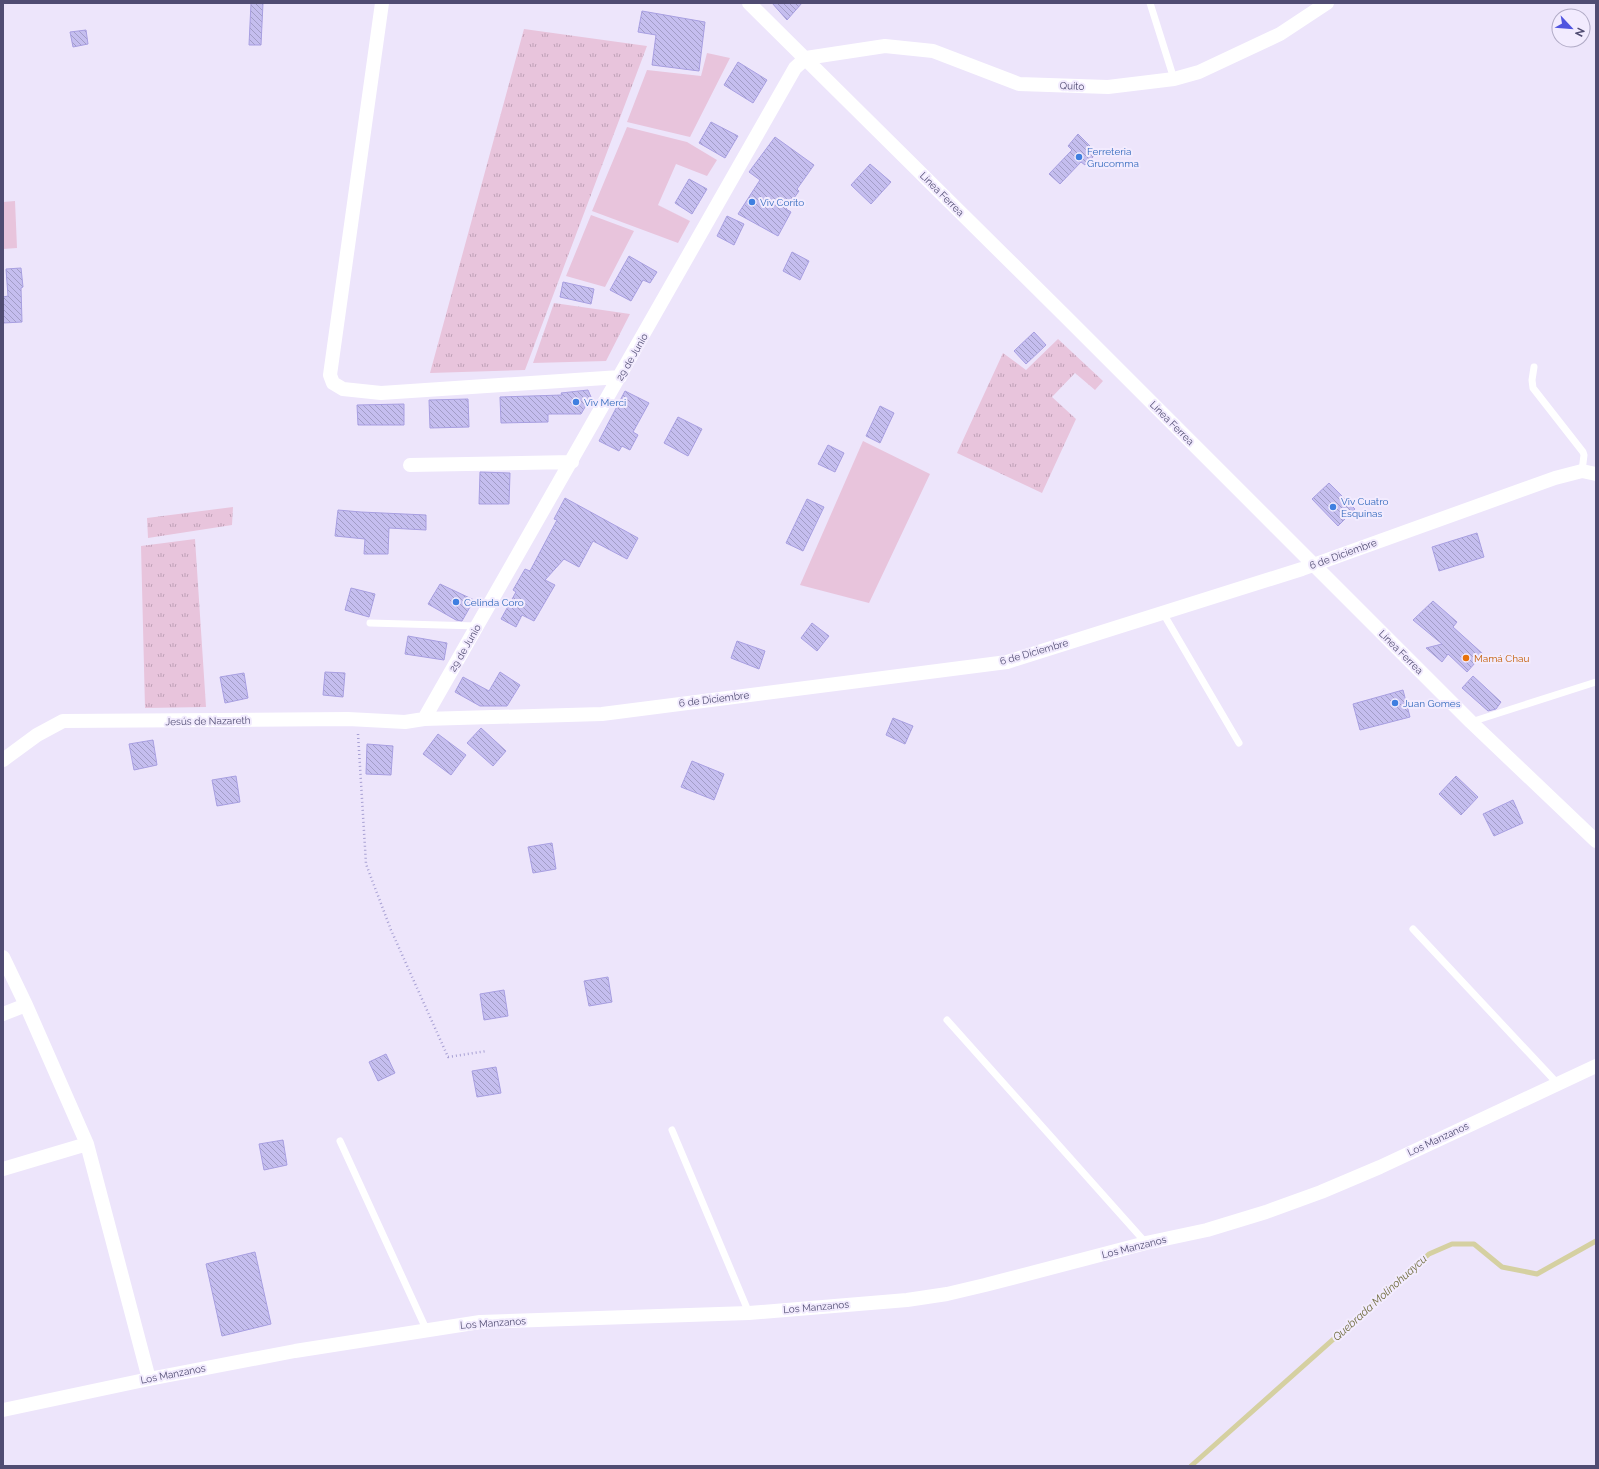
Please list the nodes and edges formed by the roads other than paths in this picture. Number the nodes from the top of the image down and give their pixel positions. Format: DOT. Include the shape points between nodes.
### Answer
graph roads {
  1 [pos="382,3"];
  2 [pos="749,3"];
  3 [pos="1150,3"];
  4 [pos="1327,3"];
  5 [pos="806,58"];
  6 [pos="1174,79"];
  7 [pos="1534,367"];
  8 [pos="620,377"];
  9 [pos="572,462"];
  10 [pos="410,466"];
  11 [pos="1582,471"];
  12 [pos="1596,474"];
  13 [pos="1313,565"];
  14 [pos="1162,613"];
  15 [pos="370,623"];
  16 [pos="477,626"];
  17 [pos="1596,682"];
  18 [pos="424,719"];
  19 [pos="1471,722"];
  20 [pos="1239,743"];
  21 [pos="3,760"];
  22 [pos="1596,841"];
  23 [pos="1412,929"];
  24 [pos="3,957"];
  25 [pos="26,1004"];
  26 [pos="3,1014"];
  27 [pos="948,1020"];
  28 [pos="1596,1066"];
  29 [pos="1557,1083"];
  30 [pos="672,1130"];
  31 [pos="340,1141"];
  32 [pos="87,1144"];
  33 [pos="3,1169"];
  34 [pos="1146,1243"];
  35 [pos="748,1313"];
  36 [pos="427,1330"];
  37 [pos="149,1379"];
  38 [pos="3,1410"];
  1 -- 8 [label="street" via="330,375 333,382 343,389 381,393"];
  2 -- 5 [label="street, Linea Ferrea"];
  3 -- 6 [label="lane"];
  4 -- 6 [label="street, Quito" via="1280,34 1199,72"];
  5 -- 6 [label="street, Quito" via="885,46 933,51 1019,84 1108,87"];
  5 -- 8 [label="street, 29 de Junio" via="795,68"];
  5 -- 13 [label="street, Linea Ferrea"];
  7 -- 11 [label="lane" via="1533,388 1583,452"];
  8 -- 9 [label="street, 29 de Junio"];
  9 -- 10 [label="street"];
  9 -- 16 [label="street, 29 de Junio"];
  11 -- 12 [label="street, 6 de Diciembre"];
  11 -- 13 [label="street, 6 de Diciembre" via="1555,478"];
  13 -- 14 [label="street, 6 de Diciembre"];
  13 -- 19 [label="street, Linea Ferrea"];
  14 -- 18 [label="street, 6 de Diciembre" via="1007,662 602,714"];
  14 -- 20 [label="lane"];
  15 -- 16 [label="lane"];
  16 -- 18 [label="street, 29 de Junio"];
  17 -- 19 [label="lane"];
  18 -- 21 [label="street, Jesús de Nazareth" via="405,722 63,721"];
  19 -- 22 [label="street, Linea Ferrea"];
  23 -- 29 [label="lane"];
  24 -- 25 [label="street"];
  25 -- 26 [label="street"];
  25 -- 32 [label="street"];
  27 -- 34 [label="lane"];
  28 -- 29 [label="street, Los Manzanos"];
  29 -- 34 [label="street, Los Manzanos" via="1380,1167 1321,1192 1266,1212"];
  30 -- 35 [label="lane"];
  31 -- 36 [label="lane"];
  32 -- 33 [label="street"];
  32 -- 37 [label="street"];
  34 -- 35 [label="street, Los Manzanos" via="947,1294 907,1300"];
  35 -- 36 [label="street, Los Manzanos" via="480,1322"];
  36 -- 37 [label="street, Los Manzanos"];
  37 -- 38 [label="street, Los Manzanos"];
}
